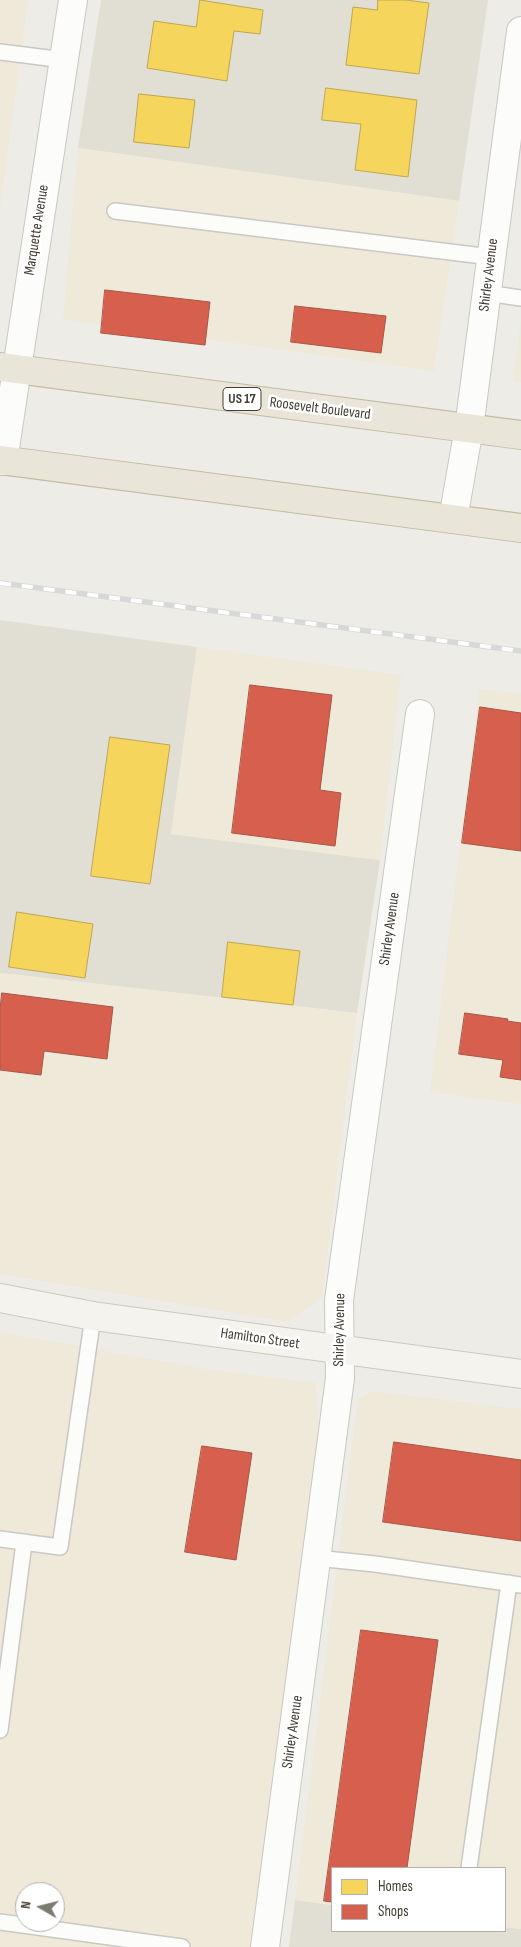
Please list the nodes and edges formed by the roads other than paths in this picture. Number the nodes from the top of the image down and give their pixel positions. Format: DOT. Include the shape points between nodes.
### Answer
graph roads {
  1 [pos="73,0"];
  2 [pos="521,31"];
  3 [pos="0,52"];
  4 [pos="64,60"];
  5 [pos="115,211"];
  6 [pos="491,257"];
  7 [pos="487,293"];
  8 [pos="521,298"];
  9 [pos="8,368"];
  10 [pos="469,428"];
  11 [pos="521,435"];
  12 [pos="2,460"];
  13 [pos="453,519"];
  14 [pos="521,528"];
  15 [pos="420,714"];
  16 [pos="0,1298"];
  17 [pos="93,1316"];
  18 [pos="339,1350"];
  19 [pos="521,1374"];
  20 [pos="0,1539"];
  21 [pos="24,1543"];
  22 [pos="316,1558"];
  23 [pos="515,1584"];
  24 [pos="0,1730"];
  25 [pos="469,1867"];
  26 [pos="0,1922"];
  27 [pos="182,1947"];
  28 [pos="264,1947"];
  1 -- 4 [label="street, Marquette Avenue"];
  2 -- 6 [label="street, Shirley Avenue"];
  3 -- 4 [label="lane"];
  4 -- 9 [label="street, Marquette Avenue"];
  5 -- 6 [label="lane"];
  6 -- 7 [label="street, Shirley Avenue"];
  7 -- 8 [label="lane"];
  7 -- 10 [label="street, Shirley Avenue"];
  9 -- 10 [label="highway, Roosevelt Boulevard / US 17"];
  9 -- 12 [label="street, Marquette Avenue"];
  10 -- 11 [label="highway, Roosevelt Boulevard / US 17"];
  10 -- 13 [label="street, Shirley Avenue"];
  12 -- 13 [label="highway"];
  13 -- 14 [label="highway"];
  15 -- 18 [label="street, Shirley Avenue" via="339,1300"];
  16 -- 17 [label="street, Hamilton Street"];
  17 -- 18 [label="street, Hamilton Street"];
  17 -- 21 [label="lane" via="60,1547"];
  18 -- 19 [label="street, Hamilton Street"];
  18 -- 22 [label="street, Shirley Avenue" via="340,1378"];
  20 -- 21 [label="lane"];
  21 -- 24 [label="lane"];
  22 -- 23 [label="lane"];
  22 -- 28 [label="street, Shirley Avenue"];
  23 -- 25 [label="lane"];
  26 -- 27 [label="lane"];
}
